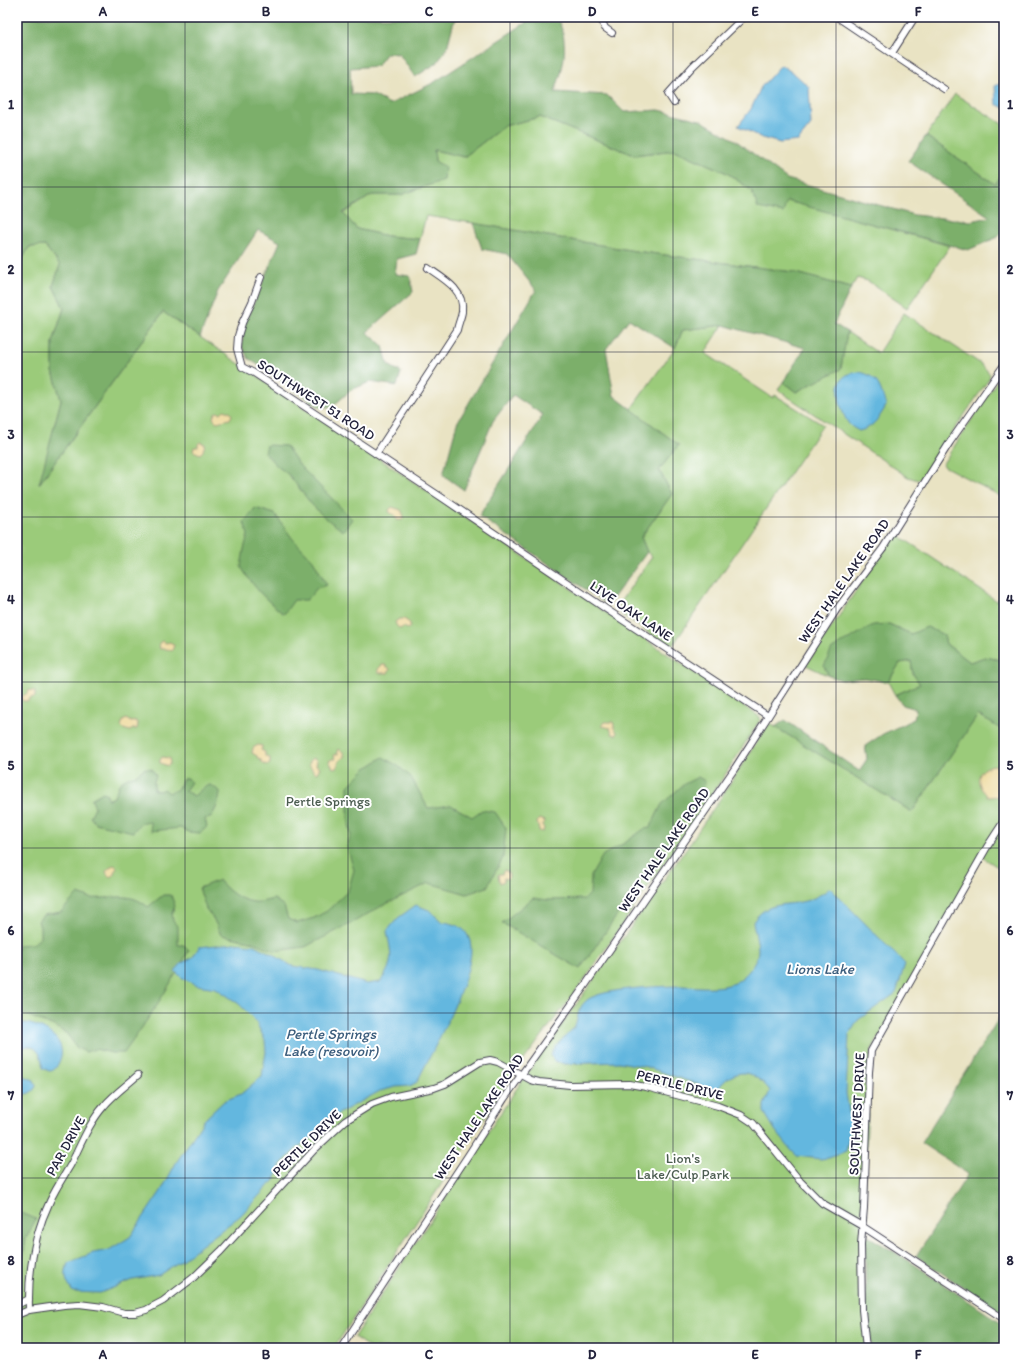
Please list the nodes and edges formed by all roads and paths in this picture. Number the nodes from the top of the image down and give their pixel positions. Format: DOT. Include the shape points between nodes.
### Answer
graph roads {
  1 [pos="600,17"];
  2 [pos="744,17"];
  3 [pos="837,17"];
  4 [pos="915,17"];
  5 [pos="612,34"];
  6 [pos="892,53"];
  7 [pos="944,89"];
  8 [pos="674,103"];
  9 [pos="428,268"];
  10 [pos="261,277"];
  11 [pos="1004,365"];
  12 [pos="376,454"];
  13 [pos="482,524"];
  14 [pos="768,716"];
  15 [pos="1004,820"];
  16 [pos="997,831"];
  17 [pos="1004,832"];
  18 [pos="522,1074"];
  19 [pos="138,1075"];
  20 [pos="862,1226"];
  21 [pos="29,1300"];
  22 [pos="17,1305"];
  23 [pos="29,1310"];
  24 [pos="17,1315"];
  25 [pos="1004,1319"];
  26 [pos="341,1348"];
  27 [pos="866,1348"];
  1 -- 5 [label="street" via="605,28"];
  2 -- 8 [label="street" via="668,94"];
  3 -- 6 [label="street"];
  4 -- 6 [label="street"];
  6 -- 7 [label="street"];
  9 -- 12 [label="street, SOUTHWEST 51 ROAD" via="448,282 460,296 462,312 457,330"];
  10 -- 12 [label="street, SOUTHWEST 51 ROAD" via="238,336 237,350 242,366"];
  11 -- 14 [label="street, WEST HALE LAKE ROAD" via="950,442 883,548 837,609"];
  12 -- 13 [label="street, SOUTHWEST 51 ROAD"];
  13 -- 14 [label="street, LIVE OAK LANE" via="609,612"];
  14 -- 18 [label="street, WEST HALE LAKE ROAD" via="730,775"];
  15 -- 16 [label="street, SOUTHWEST DRIVE"];
  16 -- 17 [label="street"];
  16 -- 20 [label="street, SOUTHWEST DRIVE" via="871,1051"];
  18 -- 20 [label="street, PERTLE DRIVE" via="539,1082 640,1086 718,1106 741,1115 753,1123 809,1191 822,1203"];
  18 -- 23 [label="street, PERTLE DRIVE" via="498,1062 480,1062 445,1084 390,1097 362,1109 314,1150 193,1278 163,1301 146,1310 124,1313 79,1304"];
  18 -- 26 [label="street, WEST HALE LAKE ROAD"];
  19 -- 21 [label="street, PAR DRIVE" via="104,1106 88,1130 50,1202 33,1249"];
  20 -- 25 [label="street, PERTLE DRIVE"];
  20 -- 27 [label="street, SOUTHWEST DRIVE" via="862,1310"];
  21 -- 22 [label="street"];
  21 -- 23 [label="street, PAR DRIVE"];
  23 -- 24 [label="street, PERTLE DRIVE"];
}
